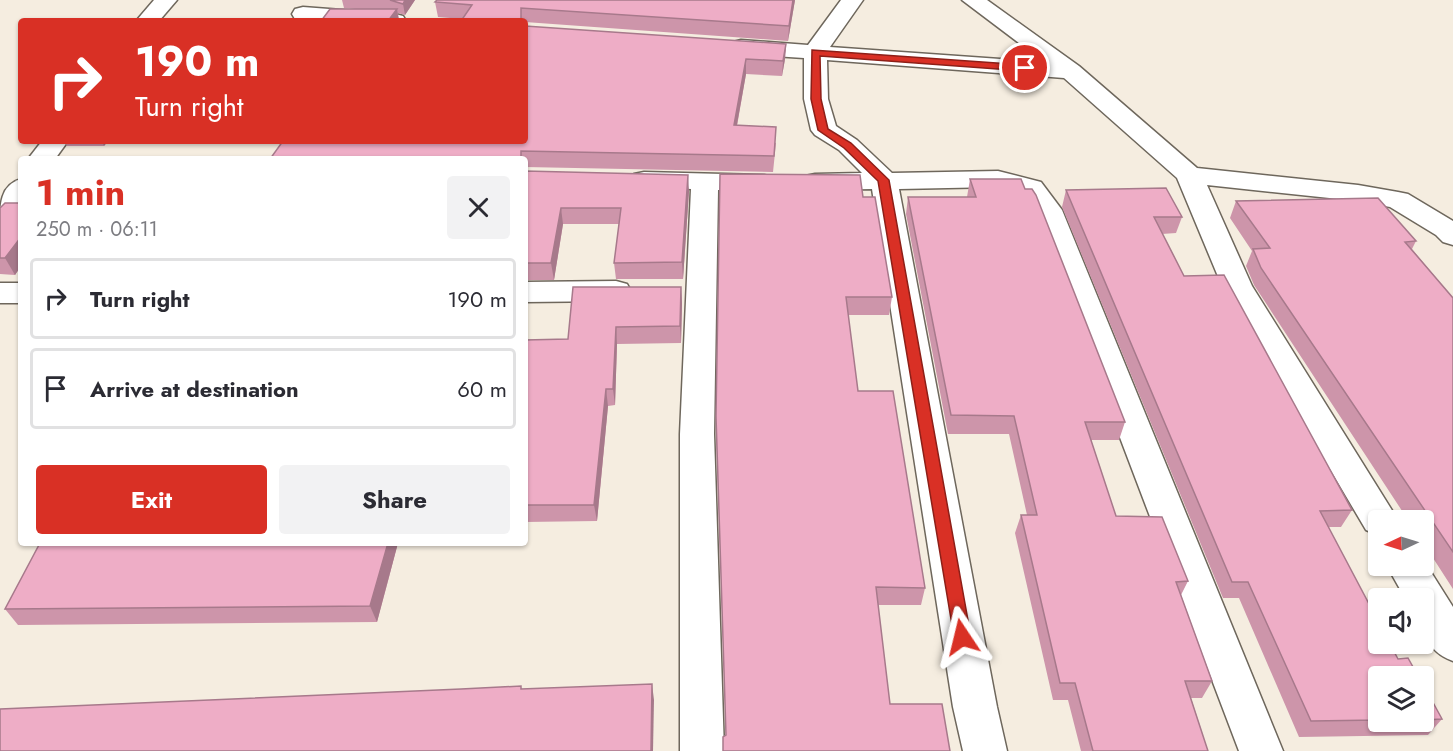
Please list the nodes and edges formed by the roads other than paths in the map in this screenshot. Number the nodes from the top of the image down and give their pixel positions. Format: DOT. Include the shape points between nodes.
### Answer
graph roads {
  1 [pos="166,0"];
  2 [pos="852,0"];
  3 [pos="974,0"];
  4 [pos="303,14"];
  5 [pos="150,18"];
  6 [pos="356,18"];
  7 [pos="722,45"];
  8 [pos="815,52"];
  9 [pos="1071,71"];
  10 [pos="53,144"];
  11 [pos="43,156"];
  12 [pos="1189,175"];
  13 [pos="615,179"];
  14 [pos="884,180"];
  15 [pos="705,181"];
  16 [pos="18,191"];
  17 [pos="0,216"];
  18 [pos="1453,236"];
  19 [pos="642,291"];
  20 [pos="528,292"];
  21 [pos="0,293"];
  22 [pos="18,293"];
  23 [pos="1373,510"];
  24 [pos="1412,576"];
  25 [pos="1453,643"];
  26 [pos="702,751"];
  27 [pos="985,751"];
  28 [pos="1261,751"];
  1 -- 5 [label="street"];
  2 -- 8 [label="street"];
  3 -- 9 [label="street"];
  4 -- 6 [label="street"];
  7 -- 8 [label="street"];
  8 -- 9 [label="street"];
  8 -- 14 [label="street" via="816,99 824,130 848,146"];
  9 -- 12 [label="street"];
  10 -- 11 [label="street"];
  12 -- 18 [label="street" via="1398,200"];
  12 -- 23 [label="street" via="1237,286"];
  13 -- 15 [label="street"];
  14 -- 15 [label="street"];
  14 -- 27 [label="street"];
  14 -- 28 [label="street" via="998,179 1031,188 1048,210"];
  15 -- 26 [label="street" via="688,291 698,434"];
  16 -- 17 [label="street"];
  19 -- 20 [label="street"];
  21 -- 22 [label="street"];
  24 -- 25 [label="street"];
}
